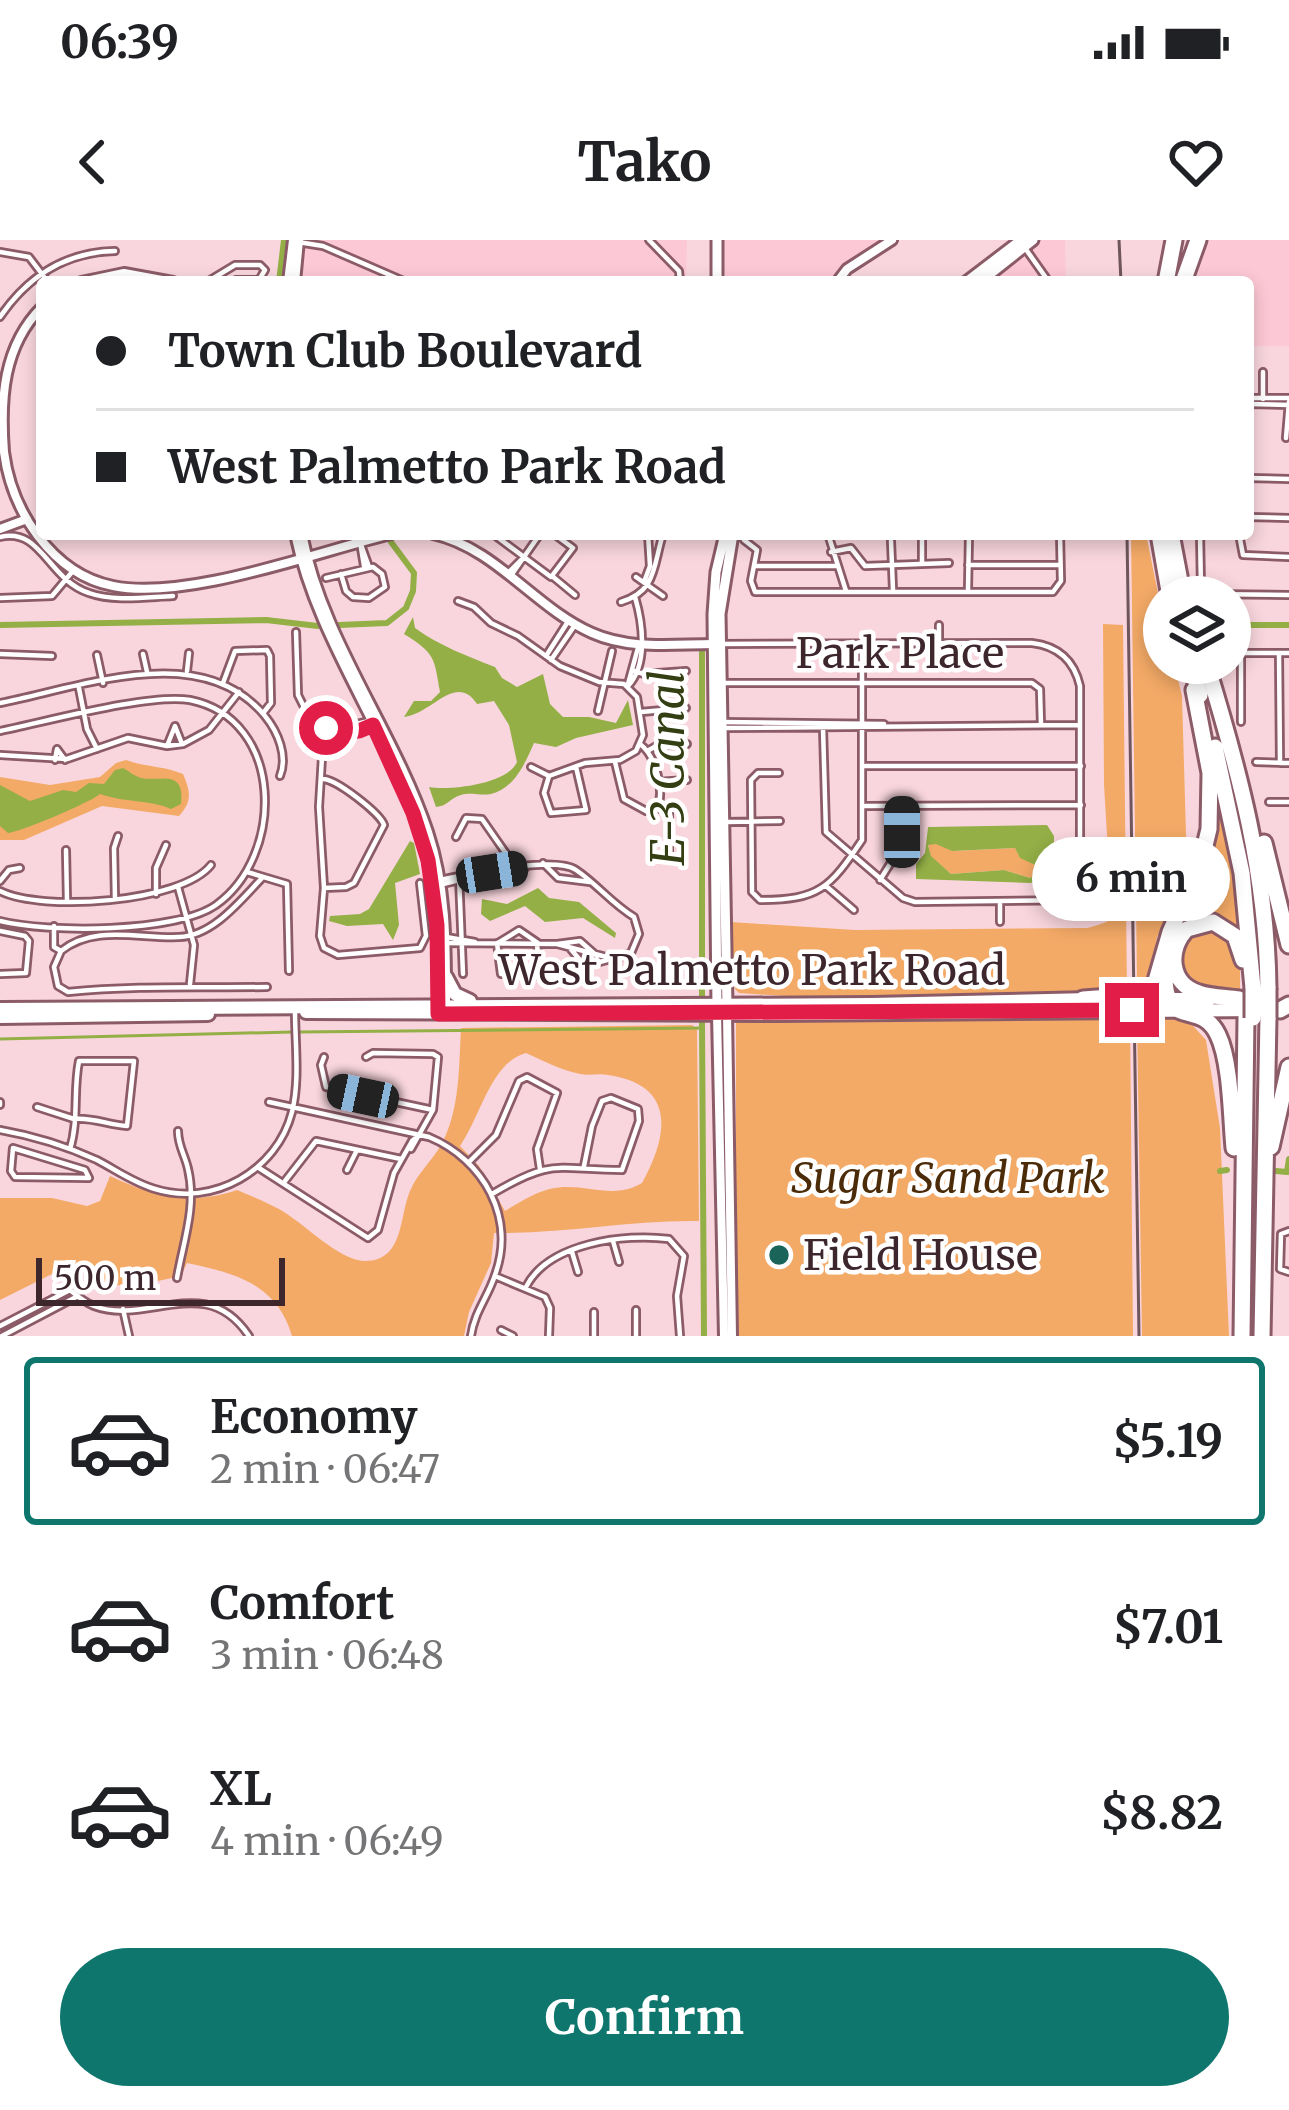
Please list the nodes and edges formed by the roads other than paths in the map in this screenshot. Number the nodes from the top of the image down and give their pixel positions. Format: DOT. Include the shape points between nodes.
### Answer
graph roads {
  1 [pos="649,240"];
  2 [pos="717,240"];
  3 [pos="892,240"];
  4 [pos="1198,240"];
  5 [pos="296,241"];
  6 [pos="1027,243"];
  7 [pos="1174,243"];
  8 [pos="115,251"];
  9 [pos="0,252"];
  10 [pos="718,260"];
  11 [pos="42,273"];
  12 [pos="38,276"];
  13 [pos="45,276"];
  14 [pos="116,276"];
  15 [pos="146,276"];
  16 [pos="223,276"];
  17 [pos="261,276"];
  18 [pos="293,276"];
  19 [pos="390,276"];
  20 [pos="679,276"];
  21 [pos="717,276"];
  22 [pos="725,276"];
  23 [pos="842,276"];
  24 [pos="979,276"];
  25 [pos="1046,276"];
  26 [pos="1173,276"];
  27 [pos="1173,276"];
  28 [pos="1177,276"];
  29 [pos="36,278"];
  30 [pos="36,314"];
  31 [pos="0,317"];
  32 [pos="1263,372"];
  33 [pos="1254,401"];
  34 [pos="1263,401"];
  35 [pos="1289,402"];
  36 [pos="1286,438"];
  37 [pos="1254,478"];
  38 [pos="1289,479"];
  39 [pos="1254,517"];
  40 [pos="1289,518"];
  41 [pos="27,519"];
  42 [pos="36,532"];
  43 [pos="0,533"];
  44 [pos="42,540"];
  45 [pos="300,540"];
  46 [pos="368,540"];
  47 [pos="452,540"];
  48 [pos="501,540"];
  49 [pos="536,540"];
  50 [pos="562,540"];
  51 [pos="648,540"];
  52 [pos="662,540"];
  53 [pos="727,540"];
  54 [pos="744,540"];
  55 [pos="829,540"];
  56 [pos="922,540"];
  57 [pos="969,540"];
  58 [pos="1060,540"];
  59 [pos="1169,540"];
  60 [pos="1200,540"];
  61 [pos="1240,540"];
  62 [pos="360,542"];
  63 [pos="890,542"];
  64 [pos="831,552"];
  65 [pos="304,556"];
  66 [pos="524,556"];
  67 [pos="1289,556"];
  68 [pos="922,563"];
  69 [pos="949,563"];
  70 [pos="891,564"];
  71 [pos="1061,565"];
  72 [pos="754,566"];
  73 [pos="836,566"];
  74 [pos="968,566"];
  75 [pos="367,567"];
  76 [pos="73,570"];
  77 [pos="341,574"];
  78 [pos="509,576"];
  79 [pos="552,576"];
  80 [pos="1175,576"];
  81 [pos="637,577"];
  82 [pos="326,578"];
  83 [pos="66,581"];
  84 [pos="646,584"];
  85 [pos="968,589"];
  86 [pos="156,592"];
  87 [pos="846,592"];
  88 [pos="893,592"];
  89 [pos="575,595"];
  90 [pos="1289,595"];
  91 [pos="173,596"];
  92 [pos="663,596"];
  93 [pos="635,597"];
  94 [pos="0,598"];
  95 [pos="458,601"];
  96 [pos="621,602"];
  97 [pos="572,622"];
  98 [pos="939,625"];
  99 [pos="296,632"];
  100 [pos="640,644"];
  101 [pos="714,644"];
  102 [pos="862,644"];
  103 [pos="939,644"];
  104 [pos="612,651"];
  105 [pos="0,653"];
  106 [pos="189,653"];
  107 [pos="1251,653"];
  108 [pos="1279,653"];
  109 [pos="1289,653"];
  110 [pos="143,654"];
  111 [pos="97,655"];
  112 [pos="52,656"];
  113 [pos="549,658"];
  114 [pos="636,671"];
  115 [pos="686,671"];
  116 [pos="187,672"];
  117 [pos="147,674"];
  118 [pos="223,682"];
  119 [pos="604,682"];
  120 [pos="103,683"];
  121 [pos="721,683"];
  122 [pos="862,683"];
  123 [pos="1194,684"];
  124 [pos="1201,684"];
  125 [pos="1204,684"];
  126 [pos="1240,684"];
  127 [pos="628,686"];
  128 [pos="79,688"];
  129 [pos="1194,690"];
  130 [pos="239,692"];
  131 [pos="0,704"];
  132 [pos="686,708"];
  133 [pos="598,711"];
  134 [pos="641,712"];
  135 [pos="223,713"];
  136 [pos="263,713"];
  137 [pos="85,714"];
  138 [pos="375,721"];
  139 [pos="1241,722"];
  140 [pos="719,723"];
  141 [pos="863,725"];
  142 [pos="1041,725"];
  143 [pos="1080,725"];
  144 [pos="823,728"];
  145 [pos="0,731"];
  146 [pos="318,735"];
  147 [pos="182,744"];
  148 [pos="640,744"];
  149 [pos="687,744"];
  150 [pos="166,746"];
  151 [pos="97,749"];
  152 [pos="649,750"];
  153 [pos="0,754"];
  154 [pos="1235,758"];
  155 [pos="55,760"];
  156 [pos="65,760"];
  157 [pos="615,762"];
  158 [pos="1256,763"];
  159 [pos="1280,763"];
  160 [pos="1289,763"];
  161 [pos="576,766"];
  162 [pos="863,766"];
  163 [pos="1081,766"];
  164 [pos="532,767"];
  165 [pos="779,772"];
  166 [pos="280,776"];
  167 [pos="549,776"];
  168 [pos="322,779"];
  169 [pos="687,780"];
  170 [pos="657,782"];
  171 [pos="1269,802"];
  172 [pos="1289,802"];
  173 [pos="660,805"];
  174 [pos="1081,805"];
  175 [pos="863,806"];
  176 [pos="902,806"];
  177 [pos="752,821"];
  178 [pos="779,821"];
  179 [pos="719,822"];
  180 [pos="465,834"];
  181 [pos="118,836"];
  182 [pos="456,837"];
  183 [pos="448,841"];
  184 [pos="166,844"];
  185 [pos="66,850"];
  186 [pos="851,855"];
  187 [pos="669,856"];
  188 [pos="543,863"];
  189 [pos="212,865"];
  190 [pos="526,867"];
  191 [pos="20,868"];
  192 [pos="516,868"];
  193 [pos="247,872"];
  194 [pos="480,875"];
  195 [pos="262,878"];
  196 [pos="460,878"];
  197 [pos="880,880"];
  198 [pos="0,881"];
  199 [pos="436,882"];
  200 [pos="590,882"];
  201 [pos="420,883"];
  202 [pos="825,886"];
  203 [pos="178,887"];
  204 [pos="324,888"];
  205 [pos="0,891"];
  206 [pos="156,894"];
  207 [pos="115,899"];
  208 [pos="67,900"];
  209 [pos="1000,902"];
  210 [pos="854,910"];
  211 [pos="186,920"];
  212 [pos="1000,922"];
  213 [pos="0,926"];
  214 [pos="54,926"];
  215 [pos="190,934"];
  216 [pos="442,940"];
  217 [pos="1289,942"];
  218 [pos="464,943"];
  219 [pos="500,943"];
  220 [pos="538,944"];
  221 [pos="557,944"];
  222 [pos="569,947"];
  223 [pos="61,951"];
  224 [pos="1166,951"];
  225 [pos="597,956"];
  226 [pos="609,959"];
  227 [pos="289,971"];
  228 [pos="0,974"];
  229 [pos="464,974"];
  230 [pos="501,974"];
  231 [pos="446,977"];
  232 [pos="540,977"];
  233 [pos="190,984"];
  234 [pos="267,987"];
  235 [pos="1255,988"];
  236 [pos="1084,998"];
  237 [pos="483,1004"];
  238 [pos="1172,1004"];
  239 [pos="934,1007"];
  240 [pos="295,1008"];
  241 [pos="442,1009"];
  242 [pos="581,1009"];
  243 [pos="722,1009"];
  244 [pos="1272,1012"];
  245 [pos="0,1013"];
  246 [pos="324,1057"];
  247 [pos="366,1057"];
  248 [pos="1289,1067"];
  249 [pos="1289,1084"];
  250 [pos="268,1102"];
  251 [pos="37,1107"];
  252 [pos="293,1108"];
  253 [pos="434,1110"];
  254 [pos="1279,1111"];
  255 [pos="77,1119"];
  256 [pos="0,1130"];
  257 [pos="178,1131"];
  258 [pos="420,1135"];
  259 [pos="70,1149"];
  260 [pos="357,1150"];
  261 [pos="401,1159"];
  262 [pos="0,1160"];
  263 [pos="11,1161"];
  264 [pos="470,1162"];
  265 [pos="259,1166"];
  266 [pos="584,1166"];
  267 [pos="540,1169"];
  268 [pos="346,1170"];
  269 [pos="281,1181"];
  270 [pos="190,1194"];
  271 [pos="492,1194"];
  272 [pos="1242,1229"];
  273 [pos="1289,1231"];
  274 [pos="613,1241"];
  275 [pos="572,1252"];
  276 [pos="619,1262"];
  277 [pos="578,1272"];
  278 [pos="1289,1272"];
  279 [pos="495,1276"];
  280 [pos="177,1278"];
  281 [pos="526,1287"];
  282 [pos="180,1290"];
  283 [pos="1262,1294"];
  284 [pos="78,1296"];
  285 [pos="183,1301"];
  286 [pos="123,1309"];
  287 [pos="636,1310"];
  288 [pos="594,1312"];
  289 [pos="0,1326"];
  290 [pos="501,1330"];
  291 [pos="2,1336"];
  292 [pos="129,1336"];
  293 [pos="249,1336"];
  294 [pos="471,1336"];
  295 [pos="513,1336"];
  296 [pos="549,1336"];
  297 [pos="595,1336"];
  298 [pos="637,1336"];
  299 [pos="680,1336"];
  300 [pos="728,1336"];
  301 [pos="1252,1336"];
  1 -- 20 [label="street"];
  2 -- 10 [label="main road"];
  3 -- 23 [label="street"];
  4 -- 28 [label="highway"];
  5 -- 18 [label="street"];
  5 -- 19 [label="street"];
  6 -- 24 [label="main road"];
  6 -- 25 [label="street"];
  7 -- 26 [label="highway"];
  7 -- 27 [label="highway"];
  8 -- 11 [label="street" via="76,254"];
  9 -- 11 [label="street" via="26,254"];
  10 -- 21 [label="main road"];
  10 -- 22 [label="main road"];
  11 -- 12 [label="street"];
  11 -- 13 [label="street"];
  14 -- 15 [label="street"];
  16 -- 17 [label="street" via="239,265 262,266"];
  29 -- 31 [label="street"];
  30 -- 41 [label="street" via="4,382 4,447"];
  32 -- 34 [label="street"];
  33 -- 34 [label="street"];
  34 -- 35 [label="street"];
  35 -- 36 [label="street"];
  37 -- 38 [label="street"];
  39 -- 40 [label="street"];
  41 -- 42 [label="street"];
  41 -- 43 [label="street"];
  43 -- 83 [label="street" via="26,536"];
  44 -- 76 [label="street"];
  45 -- 65 [label="street"];
  46 -- 62 [label="street"];
  47 -- 78 [label="street"];
  48 -- 66 [label="street"];
  49 -- 66 [label="street"];
  50 -- 79 [label="street" via="573,548"];
  51 -- 84 [label="street"];
  52 -- 84 [label="street"];
  53 -- 101 [label="main road" via="716,572"];
  54 -- 72 [label="street" via="756,548"];
  55 -- 64 [label="street"];
  56 -- 68 [label="street"];
  57 -- 74 [label="street"];
  58 -- 71 [label="street"];
  59 -- 80 [label="highway"];
  60 -- 90 [label="street" via="1205,594"];
  61 -- 67 [label="street" via="1243,555"];
  62 -- 65 [label="street"];
  62 -- 75 [label="street"];
  63 -- 70 [label="street"];
  64 -- 70 [label="street" via="848,548 862,566"];
  64 -- 73 [label="street"];
  65 -- 86 [label="street"];
  65 -- 138 [label="street" via="319,612"];
  66 -- 78 [label="street"];
  66 -- 79 [label="street"];
  68 -- 69 [label="street"];
  68 -- 70 [label="street"];
  70 -- 88 [label="street"];
  71 -- 74 [label="street"];
  71 -- 85 [label="street" via="1057,590"];
  72 -- 73 [label="street"];
  72 -- 87 [label="street" via="752,591"];
  73 -- 87 [label="street"];
  74 -- 85 [label="street"];
  75 -- 77 [label="street"];
  75 -- 77 [label="street" via="379,570 385,584 369,598 351,596"];
  76 -- 83 [label="street"];
  76 -- 86 [label="street"];
  77 -- 82 [label="street"];
  78 -- 97 [label="street"];
  79 -- 89 [label="street"];
  81 -- 84 [label="street"];
  83 -- 86 [label="street" via="97,596"];
  83 -- 94 [label="street" via="50,596"];
  84 -- 92 [label="street"];
  84 -- 93 [label="street"];
  85 -- 88 [label="street"];
  86 -- 91 [label="street"];
  87 -- 88 [label="street"];
  93 -- 96 [label="street"];
  93 -- 100 [label="street"];
  95 -- 113 [label="street"];
  97 -- 100 [label="street"];
  97 -- 113 [label="street"];
  98 -- 103 [label="street"];
  99 -- 146 [label="street" via="298,695"];
  100 -- 101 [label="street"];
  100 -- 114 [label="street"];
  101 -- 102 [label="street"];
  101 -- 121 [label="main road"];
  101 -- 140 [label="main road"];
  102 -- 103 [label="street"];
  102 -- 122 [label="street"];
  103 -- 143 [label="street" via="1050,647 1065,656 1079,683"];
  104 -- 119 [label="street"];
  105 -- 112 [label="street"];
  106 -- 116 [label="street"];
  107 -- 108 [label="street"];
  108 -- 109 [label="street"];
  108 -- 159 [label="street"];
  110 -- 117 [label="street"];
  111 -- 120 [label="street"];
  113 -- 119 [label="street"];
  114 -- 115 [label="street"];
  114 -- 127 [label="street"];
  116 -- 117 [label="street"];
  116 -- 118 [label="street"];
  117 -- 120 [label="street"];
  118 -- 130 [label="street"];
  118 -- 136 [label="street" via="235,651 266,650 271,700"];
  119 -- 127 [label="street"];
  119 -- 133 [label="street"];
  120 -- 128 [label="street"];
  121 -- 122 [label="street, Park Place"];
  121 -- 140 [label="main road"];
  122 -- 141 [label="street"];
  122 -- 142 [label="street, Park Place" via="1032,682 1040,689"];
  123 -- 129 [label="highway"];
  124 -- 235 [label="highway" via="1246,832 1257,905"];
  125 -- 154 [label="highway"];
  126 -- 139 [label="street"];
  127 -- 134 [label="street"];
  128 -- 131 [label="street"];
  128 -- 137 [label="street"];
  129 -- 224 [label="highway" via="1209,763 1210,821"];
  129 -- 235 [label="highway" via="1226,808"];
  130 -- 135 [label="street"];
  130 -- 136 [label="street"];
  132 -- 134 [label="street"];
  134 -- 148 [label="street"];
  135 -- 137 [label="street" via="173,699"];
  135 -- 147 [label="street"];
  135 -- 193 [label="street" via="257,755 263,779 260,843"];
  136 -- 166 [label="street" via="282,753"];
  137 -- 145 [label="street"];
  137 -- 151 [label="street"];
  138 -- 146 [label="street"];
  138 -- 146 [label="street"];
  138 -- 199 [label="street" via="421,813"];
  140 -- 141 [label="street"];
  140 -- 144 [label="street"];
  140 -- 179 [label="main road"];
  141 -- 142 [label="street"];
  141 -- 144 [label="street"];
  141 -- 162 [label="street"];
  142 -- 143 [label="street"];
  143 -- 163 [label="street"];
  144 -- 186 [label="street" via="824,825"];
  146 -- 168 [label="street"];
  147 -- 150 [label="street"];
  147 -- 150 [label="street" via="174,727"];
  148 -- 152 [label="street"];
  148 -- 157 [label="street"];
  149 -- 152 [label="street"];
  150 -- 151 [label="street" via="128,738"];
  151 -- 156 [label="street"];
  152 -- 170 [label="street"];
  153 -- 155 [label="street"];
  154 -- 217 [label="highway"];
  154 -- 235 [label="highway" via="1267,948"];
  155 -- 156 [label="street"];
  155 -- 156 [label="street" via="58,748"];
  157 -- 161 [label="street"];
  157 -- 173 [label="street" via="626,801 648,812"];
  158 -- 159 [label="street"];
  159 -- 160 [label="street"];
  161 -- 167 [label="street"];
  161 -- 167 [label="street" via="586,810 551,813"];
  162 -- 163 [label="street"];
  162 -- 175 [label="street"];
  163 -- 174 [label="street"];
  164 -- 167 [label="street"];
  165 -- 177 [label="street" via="754,775"];
  168 -- 204 [label="street"];
  168 -- 204 [label="street" via="339,782 384,825 356,881"];
  169 -- 170 [label="street"];
  170 -- 173 [label="street"];
  171 -- 172 [label="street"];
  173 -- 187 [label="street" via="669,813"];
  174 -- 176 [label="street"];
  174 -- 209 [label="street" via="1082,896 1074,903"];
  175 -- 176 [label="street"];
  175 -- 186 [label="street" via="863,836"];
  176 -- 197 [label="street" via="900,848"];
  177 -- 178 [label="street"];
  177 -- 179 [label="street"];
  177 -- 202 [label="street" via="754,897 795,900"];
  179 -- 243 [label="main road"];
  180 -- 182 [label="street"];
  181 -- 207 [label="street"];
  182 -- 183 [label="street"];
  182 -- 192 [label="street" via="466,818 482,818"];
  184 -- 206 [label="street"];
  185 -- 208 [label="street"];
  186 -- 197 [label="street"];
  186 -- 202 [label="street"];
  188 -- 190 [label="street"];
  188 -- 200 [label="street" via="571,867"];
  188 -- 200 [label="street" via="558,878"];
  189 -- 203 [label="street"];
  190 -- 192 [label="street"];
  190 -- 194 [label="street" via="503,883"];
  191 -- 198 [label="street"];
  192 -- 194 [label="street"];
  193 -- 195 [label="street"];
  193 -- 211 [label="street" via="219,903"];
  194 -- 196 [label="street"];
  195 -- 215 [label="street" via="222,917"];
  195 -- 227 [label="street" via="287,884"];
  196 -- 199 [label="street"];
  196 -- 218 [label="street"];
  197 -- 209 [label="street" via="909,901"];
  199 -- 216 [label="street"];
  200 -- 226 [label="street" via="638,923 633,951"];
  201 -- 204 [label="street" via="422,946 347,955 328,952 321,941"];
  202 -- 210 [label="street"];
  203 -- 206 [label="street"];
  203 -- 211 [label="street"];
  205 -- 208 [label="street"];
  206 -- 207 [label="street"];
  207 -- 208 [label="street"];
  209 -- 212 [label="street"];
  211 -- 214 [label="street"];
  211 -- 215 [label="street"];
  213 -- 214 [label="street"];
  213 -- 228 [label="street" via="29,941 26,973"];
  214 -- 223 [label="street"];
  215 -- 223 [label="street" via="89,936"];
  215 -- 233 [label="street"];
  216 -- 218 [label="street"];
  216 -- 231 [label="street"];
  216 -- 241 [label="street"];
  218 -- 219 [label="street"];
  218 -- 229 [label="street"];
  219 -- 220 [label="street"];
  219 -- 220 [label="street" via="520,930"];
  219 -- 230 [label="street"];
  220 -- 221 [label="street"];
  220 -- 232 [label="street"];
  221 -- 222 [label="street"];
  221 -- 225 [label="street" via="580,941"];
  222 -- 225 [label="street"];
  222 -- 226 [label="street" via="585,966"];
  223 -- 233 [label="street" via="54,972 66,992"];
  224 -- 236 [label="highway" via="1146,992"];
  224 -- 238 [label="highway"];
  225 -- 226 [label="street"];
  231 -- 237 [label="main road" via="457,996"];
  231 -- 241 [label="street"];
  233 -- 234 [label="street"];
  235 -- 235 [label="highway" via="1202,994 1181,981 1173,956 1182,934 1207,922 1230,930"];
  235 -- 238 [label="main road, West Palmetto Park Road"];
  235 -- 244 [label="highway, bridge"];
  235 -- 244 [label="main road, West Palmetto Park Road"];
  236 -- 238 [label="main road, West Palmetto Park Road"];
  236 -- 239 [label="main road, West Palmetto Park Road"];
  237 -- 241 [label="main road, West Palmetto Park Road"];
  237 -- 242 [label="main road, West Palmetto Park Road"];
  238 -- 239 [label="main road, West Palmetto Park Road"];
  238 -- 244 [label="main road, West Palmetto Park Road"];
  238 -- 272 [label="highway" via="1206,1020 1220,1042"];
  239 -- 243 [label="main road, West Palmetto Park Road"];
  240 -- 241 [label="main road, West Palmetto Park Road"];
  240 -- 245 [label="main road, West Palmetto Park Road"];
  240 -- 252 [label="street"];
  241 -- 242 [label="main road, West Palmetto Park Road"];
  242 -- 243 [label="main road, West Palmetto Park Road"];
  243 -- 300 [label="street"];
  244 -- 272 [label="highway"];
  244 -- 283 [label="highway"];
  244 -- 301 [label="highway"];
  246 -- 253 [label="street" via="326,1088"];
  247 -- 253 [label="street" via="437,1056"];
  248 -- 254 [label="highway"];
  249 -- 254 [label="highway"];
  250 -- 252 [label="street"];
  251 -- 255 [label="street"];
  252 -- 258 [label="street"];
  252 -- 265 [label="street"];
  253 -- 258 [label="street"];
  254 -- 283 [label="highway"];
  255 -- 255 [label="street" via="79,1062 132,1059 129,1125"];
  255 -- 259 [label="street"];
  256 -- 259 [label="street"];
  257 -- 270 [label="street"];
  258 -- 261 [label="street"];
  258 -- 264 [label="street"];
  259 -- 270 [label="street" via="144,1185"];
  260 -- 261 [label="street"];
  260 -- 268 [label="street"];
  260 -- 269 [label="street" via="313,1142"];
  261 -- 269 [label="street" via="378,1231 368,1238"];
  262 -- 263 [label="street"];
  263 -- 263 [label="street" via="18,1148 89,1176 15,1177"];
  264 -- 267 [label="street" via="496,1135 527,1078 557,1095 538,1145"];
  264 -- 271 [label="street"];
  265 -- 269 [label="street"];
  265 -- 270 [label="street" via="228,1186"];
  266 -- 266 [label="street" via="601,1102 638,1109 626,1166"];
  266 -- 267 [label="street"];
  267 -- 271 [label="street"];
  270 -- 280 [label="street"];
  271 -- 279 [label="street" via="501,1233"];
  272 -- 301 [label="highway"];
  273 -- 278 [label="street" via="1281,1234 1278,1256"];
  274 -- 275 [label="street"];
  274 -- 276 [label="street"];
  274 -- 299 [label="street" via="670,1239 684,1256"];
  275 -- 277 [label="street"];
  275 -- 281 [label="street" via="540,1265"];
  279 -- 281 [label="street"];
  279 -- 294 [label="street"];
  281 -- 296 [label="street" via="548,1303"];
  282 -- 285 [label="street"];
  283 -- 301 [label="highway"];
  284 -- 286 [label="street"];
  284 -- 289 [label="street" via="62,1292"];
  284 -- 291 [label="street"];
  285 -- 286 [label="street"];
  285 -- 293 [label="street" via="233,1316"];
  286 -- 292 [label="street"];
  287 -- 298 [label="street"];
  288 -- 297 [label="street"];
  290 -- 295 [label="street"];
}
